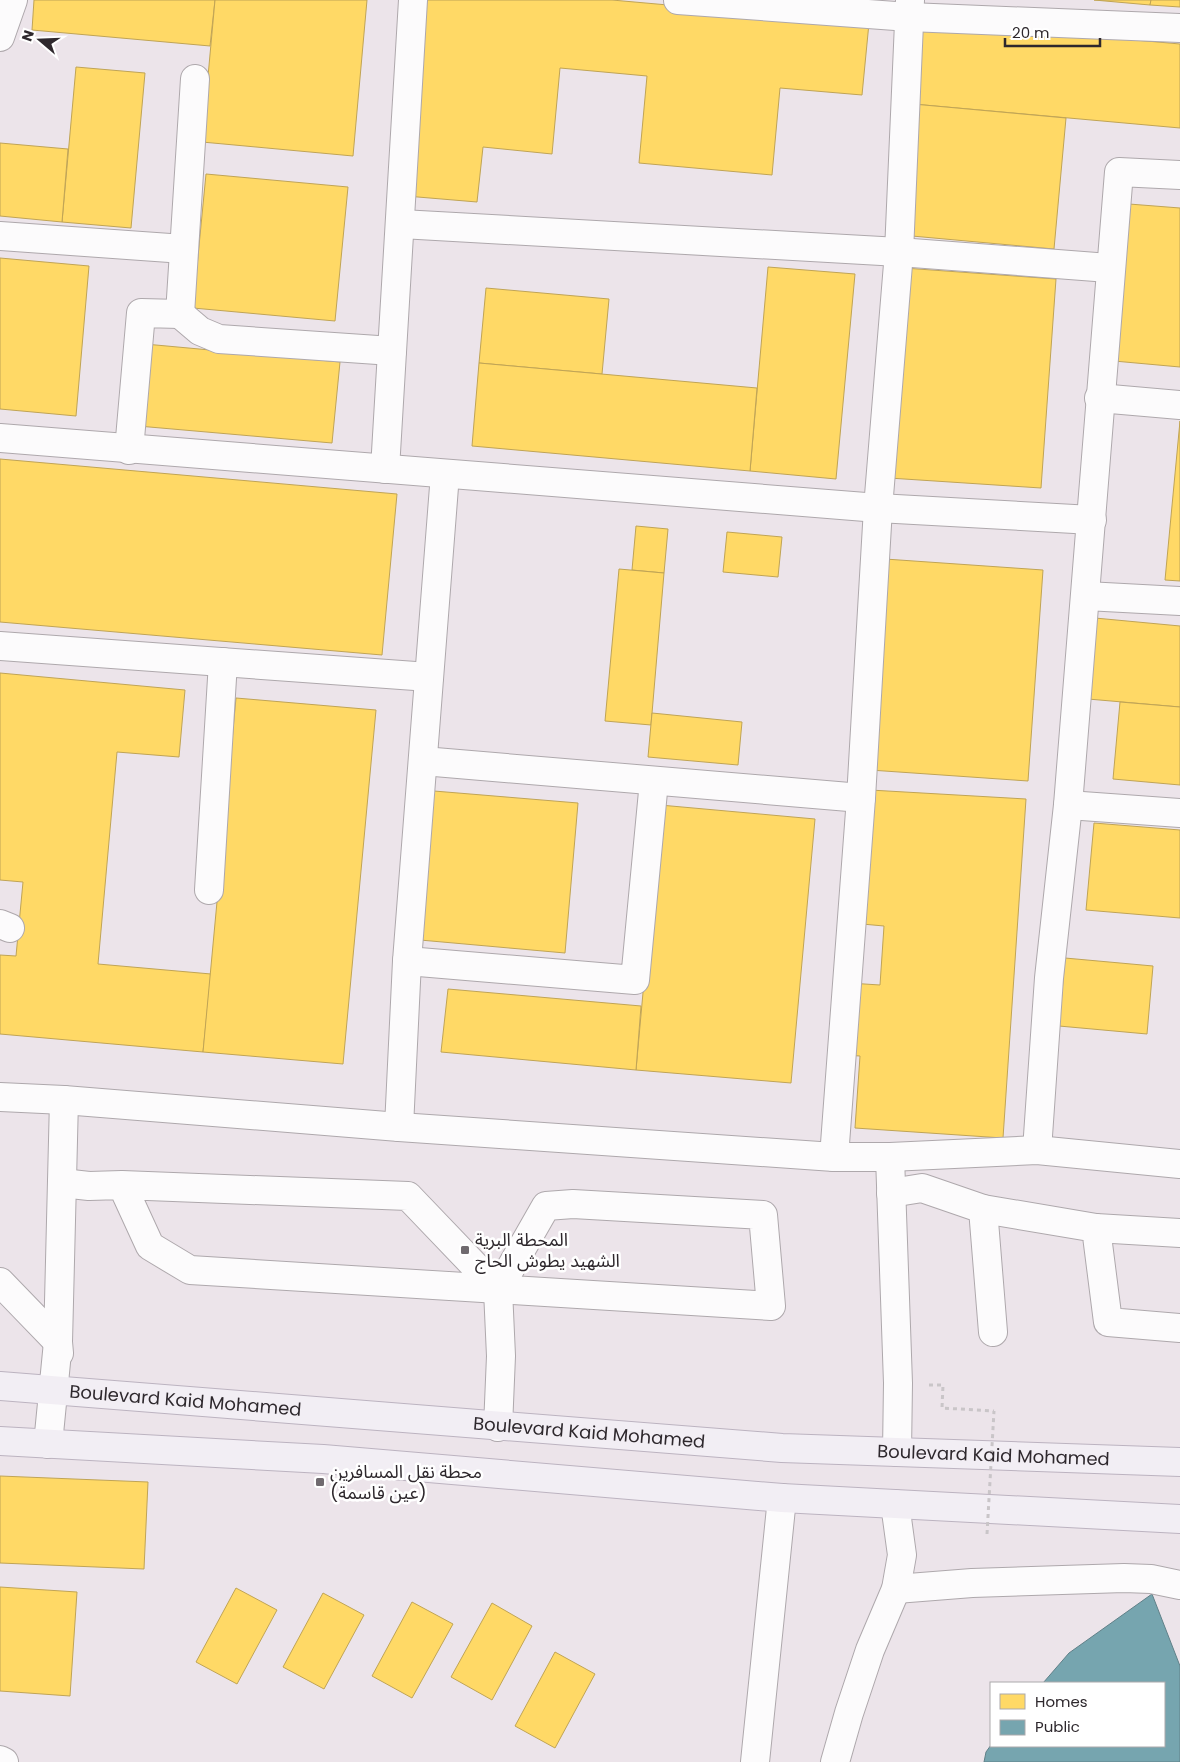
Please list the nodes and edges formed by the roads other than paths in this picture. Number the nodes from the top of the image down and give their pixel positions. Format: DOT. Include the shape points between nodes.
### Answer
graph roads {
  1 [pos="13,0"];
  2 [pos="413,0"];
  3 [pos="678,0"];
  4 [pos="909,9"];
  5 [pos="1180,28"];
  6 [pos="0,37"];
  7 [pos="195,79"];
  8 [pos="1180,175"];
  9 [pos="400,224"];
  10 [pos="0,236"];
  11 [pos="184,249"];
  12 [pos="899,252"];
  13 [pos="1109,268"];
  14 [pos="180,314"];
  15 [pos="392,351"];
  16 [pos="1099,398"];
  17 [pos="1180,405"];
  18 [pos="0,438"];
  19 [pos="129,450"];
  20 [pos="385,469"];
  21 [pos="444,474"];
  22 [pos="878,508"];
  23 [pos="1092,520"];
  24 [pos="1086,596"];
  25 [pos="1180,601"];
  26 [pos="0,646"];
  27 [pos="223,662"];
  28 [pos="429,677"];
  29 [pos="423,761"];
  30 [pos="654,781"];
  31 [pos="861,798"];
  32 [pos="1068,806"];
  33 [pos="1180,813"];
  34 [pos="209,890"];
  35 [pos="407,961"];
  36 [pos="0,1098"];
  37 [pos="64,1100"];
  38 [pos="399,1127"];
  39 [pos="1037,1150"];
  40 [pos="834,1157"];
  41 [pos="890,1157"];
  42 [pos="1180,1164"];
  43 [pos="62,1183"];
  44 [pos="122,1185"];
  45 [pos="891,1193"];
  46 [pos="983,1209"];
  47 [pos="1096,1228"];
  48 [pos="1180,1233"];
  49 [pos="0,1270"];
  50 [pos="0,1282"];
  51 [pos="498,1290"];
  52 [pos="1180,1328"];
  53 [pos="993,1332"];
  54 [pos="58,1336"];
  55 [pos="0,1386"];
  56 [pos="51,1390"];
  57 [pos="100,1392"];
  58 [pos="498,1427"];
  59 [pos="0,1440"];
  60 [pos="48,1444"];
  61 [pos="897,1452"];
  62 [pos="1180,1462"];
  63 [pos="782,1498"];
  64 [pos="895,1504"];
  65 [pos="1180,1519"];
  66 [pos="1180,1585"];
  67 [pos="896,1589"];
  68 [pos="0,1760"];
  69 [pos="4,1762"];
  70 [pos="756,1762"];
  71 [pos="835,1762"];
  1 -- 6 [label="street"];
  2 -- 9 [label="street"];
  3 -- 4 [label="street"];
  4 -- 5 [label="street"];
  4 -- 12 [label="street"];
  7 -- 11 [label="street"];
  8 -- 13 [label="street" via="1119,172"];
  9 -- 12 [label="street"];
  9 -- 15 [label="street"];
  10 -- 11 [label="street"];
  11 -- 14 [label="street"];
  12 -- 13 [label="street"];
  12 -- 22 [label="street"];
  13 -- 16 [label="street"];
  14 -- 15 [label="street" via="200,331 219,339"];
  14 -- 19 [label="street" via="141,313"];
  15 -- 20 [label="street"];
  16 -- 17 [label="street"];
  16 -- 23 [label="street"];
  18 -- 19 [label="street"];
  19 -- 20 [label="street"];
  20 -- 21 [label="street"];
  21 -- 22 [label="street"];
  21 -- 28 [label="street"];
  22 -- 23 [label="street"];
  22 -- 31 [label="street"];
  23 -- 24 [label="street"];
  24 -- 25 [label="street"];
  24 -- 32 [label="street"];
  26 -- 27 [label="street"];
  27 -- 28 [label="street"];
  27 -- 34 [label="street"];
  28 -- 29 [label="street"];
  29 -- 30 [label="street"];
  29 -- 35 [label="street"];
  30 -- 31 [label="street"];
  30 -- 35 [label="street" via="635,980"];
  31 -- 40 [label="street"];
  32 -- 33 [label="street"];
  32 -- 39 [label="street" via="1049,978"];
  35 -- 38 [label="street"];
  36 -- 37 [label="street"];
  37 -- 38 [label="street"];
  37 -- 43 [label="street"];
  38 -- 40 [label="street"];
  39 -- 41 [label="street"];
  39 -- 42 [label="street"];
  40 -- 41 [label="street"];
  41 -- 45 [label="street"];
  43 -- 44 [label="street"];
  43 -- 54 [label="street"];
  44 -- 51 [label="street" via="408,1196"];
  44 -- 51 [label="street" via="150,1246 190,1270"];
  45 -- 46 [label="street" via="922,1188"];
  45 -- 61 [label="street" via="898,1383"];
  46 -- 47 [label="street"];
  46 -- 53 [label="street"];
  47 -- 48 [label="street"];
  47 -- 52 [label="street" via="1108,1322"];
  49 -- 54 [label="street"];
  50 -- 54 [label="street"];
  51 -- 51 [label="street" via="546,1206 572,1204 763,1215 771,1306"];
  51 -- 58 [label="street" via="501,1356"];
  54 -- 56 [label="street"];
  54 -- 57 [label="street" via="60,1360 68,1377"];
  55 -- 56 [label="main road, Boulevard Kaid Mohamed"];
  56 -- 57 [label="main road, Boulevard Kaid Mohamed"];
  56 -- 60 [label="street"];
  57 -- 58 [label="main road, Boulevard Kaid Mohamed"];
  58 -- 61 [label="main road, Boulevard Kaid Mohamed" via="782,1448"];
  59 -- 60 [label="main road"];
  60 -- 63 [label="main road" via="323,1459"];
  61 -- 62 [label="main road, Boulevard Kaid Mohamed"];
  63 -- 64 [label="main road"];
  63 -- 70 [label="street"];
  64 -- 65 [label="main road"];
  64 -- 67 [label="street" via="902,1555"];
  66 -- 67 [label="street" via="1138,1578 972,1583"];
  67 -- 71 [label="street" via="870,1650"];
  68 -- 69 [label="street"];
}
